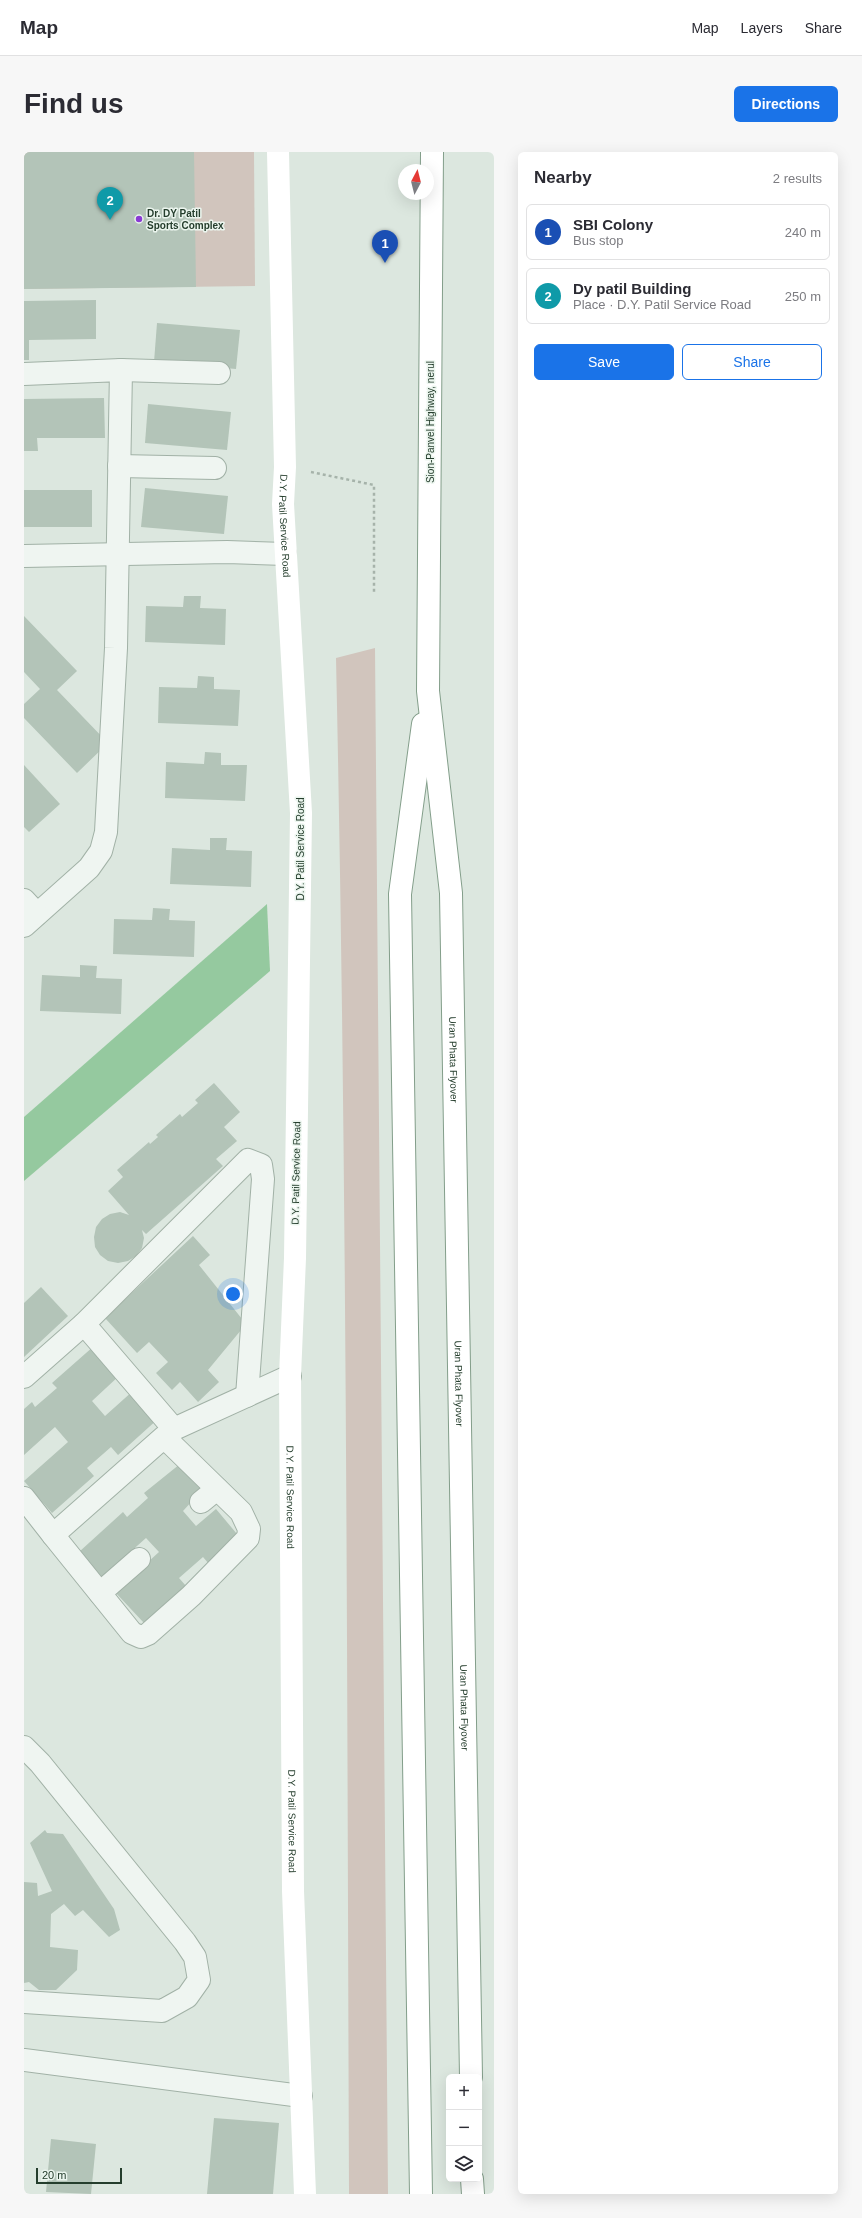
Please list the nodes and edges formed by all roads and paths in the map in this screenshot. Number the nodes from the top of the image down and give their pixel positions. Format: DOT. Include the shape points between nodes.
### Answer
graph roads {
  1 [pos="278,152"];
  2 [pos="432,152"];
  3 [pos="120,370"];
  4 [pos="219,373"];
  5 [pos="24,374"];
  6 [pos="119,466"];
  7 [pos="285,467"];
  8 [pos="215,468"];
  9 [pos="285,554"];
  10 [pos="118,555"];
  11 [pos="24,556"];
  12 [pos="374,594"];
  13 [pos="428,691"];
  14 [pos="28,913"];
  15 [pos="84,1324"];
  16 [pos="24,1376"];
  17 [pos="290,1376"];
  18 [pos="247,1396"];
  19 [pos="169,1433"];
  20 [pos="24,1498"];
  21 [pos="53,1535"];
  22 [pos="139,1559"];
  23 [pos="100,1593"];
  24 [pos="24,1747"];
  25 [pos="24,2002"];
  26 [pos="24,2060"];
  27 [pos="471,2074"];
  28 [pos="301,2096"];
  29 [pos="472,2182"];
  30 [pos="305,2194"];
  31 [pos="421,2194"];
  32 [pos="472,2194"];
  1 -- 7 [label="main road, D.Y. Patil Service Road"];
  2 -- 13 [label="main road, Sion-Panvel Highway, nerul"];
  3 -- 4 [label="street"];
  3 -- 5 [label="street"];
  3 -- 6 [label="street"];
  6 -- 8 [label="street"];
  6 -- 10 [label="street"];
  7 -- 9 [label="main road, D.Y. Patil Service Road"];
  7 -- 12 [label="path" via="374,485"];
  9 -- 10 [label="street" via="227,552"];
  9 -- 17 [label="main road, D.Y. Patil Service Road" via="301,813 295,1258"];
  10 -- 11 [label="street"];
  10 -- 14 [label="street" via="113,724 106,832 101,851 89,868"];
  13 -- 27 [label="main road, Uran Phata Flyover" via="451,893"];
  13 -- 31 [label="main road" via="400,894"];
  15 -- 16 [label="street"];
  15 -- 18 [label="street" via="248,1160 261,1165 263,1178"];
  15 -- 19 [label="street"];
  17 -- 18 [label="street"];
  17 -- 28 [label="main road, D.Y. Patil Service Road" via="294,1891"];
  18 -- 19 [label="street"];
  19 -- 21 [label="street"];
  19 -- 23 [label="street" via="209,1496 241,1512 250,1529 248,1538 191,1596 148,1634 140,1637 132,1633"];
  20 -- 21 [label="street"];
  21 -- 23 [label="street"];
  22 -- 23 [label="street"];
  24 -- 25 [label="street" via="40,1763 185,1942 195,1957 199,1980 187,1997 162,2011"];
  26 -- 28 [label="street"];
  28 -- 30 [label="main road, D.Y. Patil Service Road"];
  29 -- 32 [label="main road"];
}
